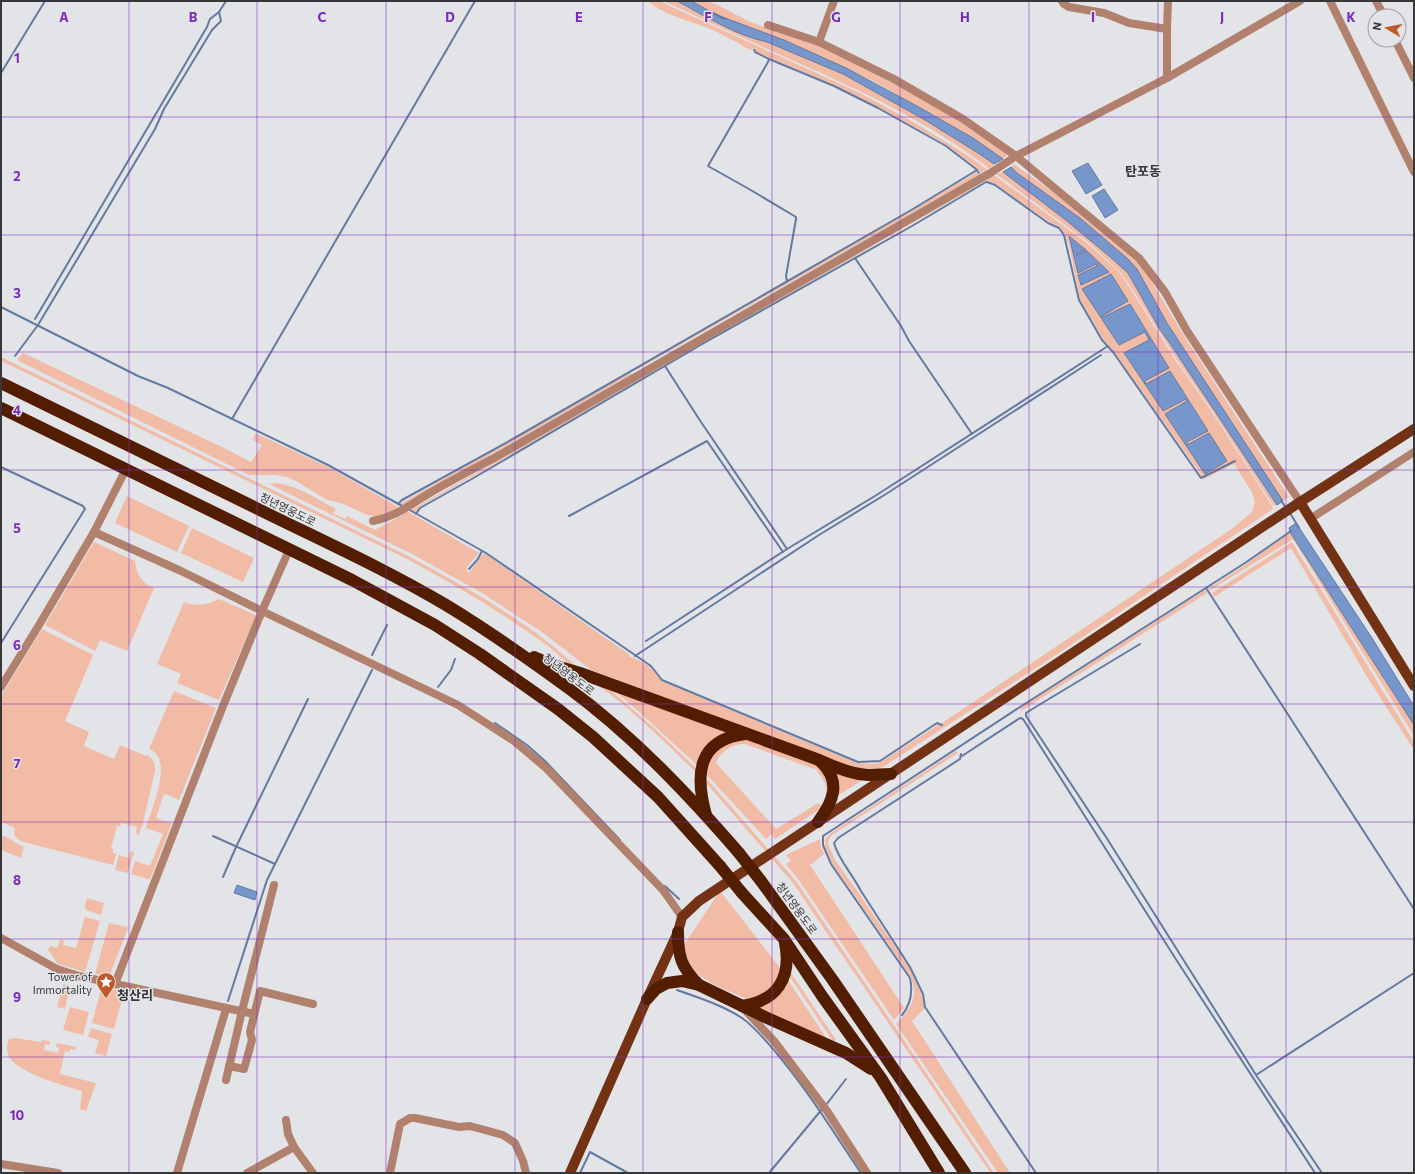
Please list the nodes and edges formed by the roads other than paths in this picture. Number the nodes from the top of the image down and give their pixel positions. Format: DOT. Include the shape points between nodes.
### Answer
graph roads {
  1 [pos="834,1"];
  2 [pos="1062,1"];
  3 [pos="1168,1"];
  4 [pos="1300,1"];
  5 [pos="1330,1"];
  6 [pos="768,25"];
  7 [pos="1166,29"];
  8 [pos="819,42"];
  9 [pos="1399,48"];
  10 [pos="1167,78"];
  11 [pos="1414,78"];
  12 [pos="1016,156"];
  13 [pos="1411,158"];
  14 [pos="1414,172"];
  15 [pos="1,383"];
  16 [pos="1,408"];
  17 [pos="1414,429"];
  18 [pos="1414,452"];
  19 [pos="126,469"];
  20 [pos="1297,504"];
  21 [pos="1310,519"];
  22 [pos="373,521"];
  23 [pos="94,532"];
  24 [pos="289,550"];
  25 [pos="262,611"];
  26 [pos="492,635"];
  27 [pos="1414,686"];
  28 [pos="1,687"];
  29 [pos="747,734"];
  30 [pos="819,760"];
  31 [pos="890,774"];
  32 [pos="706,816"];
  33 [pos="818,822"];
  34 [pos="274,886"];
  35 [pos="682,917"];
  36 [pos="678,932"];
  37 [pos="1,938"];
  38 [pos="784,939"];
  39 [pos="115,984"];
  40 [pos="699,985"];
  41 [pos="647,999"];
  42 [pos="313,1004"];
  43 [pos="742,1006"];
  44 [pos="226,1009"];
  45 [pos="242,1012"];
  46 [pos="254,1014"];
  47 [pos="229,1066"];
  48 [pos="881,1078"];
  49 [pos="226,1080"];
  50 [pos="286,1120"];
  51 [pos="294,1147"];
  52 [pos="1,1164"];
  53 [pos="264,1164"];
  54 [pos="58,1173"];
  55 [pos="177,1173"];
  56 [pos="247,1173"];
  57 [pos="262,1173"];
  58 [pos="312,1173"];
  59 [pos="390,1173"];
  60 [pos="526,1173"];
  61 [pos="570,1173"];
  62 [pos="867,1173"];
  63 [pos="939,1173"];
  64 [pos="965,1173"];
  1 -- 8 [label="street"];
  2 -- 7 [label="street" via="1069,7 1104,13 1129,23"];
  3 -- 7 [label="street"];
  4 -- 10 [label="street"];
  5 -- 13 [label="street"];
  6 -- 8 [label="street"];
  7 -- 10 [label="street"];
  8 -- 12 [label="street" via="894,79 963,119"];
  9 -- 11 [label="street"];
  10 -- 12 [label="street"];
  12 -- 20 [label="street" via="1139,258 1166,292 1187,331"];
  12 -- 22 [label="street" via="998,169 403,510 388,518"];
  13 -- 14 [label="street"];
  15 -- 26 [label="highway, 청년영웅도로" via="362,560 446,606"];
  16 -- 19 [label="highway"];
  17 -- 20 [label="main road"];
  18 -- 21 [label="street"];
  19 -- 23 [label="street"];
  19 -- 24 [label="highway"];
  20 -- 21 [label="main road"];
  20 -- 31 [label="main road"];
  21 -- 27 [label="main road"];
  23 -- 25 [label="street"];
  23 -- 28 [label="street"];
  24 -- 25 [label="street"];
  24 -- 38 [label="highway, bridge" via="352,580 435,625 486,658 593,736 658,797"];
  25 -- 35 [label="street" via="458,705 514,741 546,768 663,890"];
  25 -- 39 [label="street"];
  26 -- 29 [label="highway" via="550,664"];
  26 -- 32 [label="highway, 청년영웅도로" via="572,691 607,720 674,781"];
  29 -- 30 [label="highway"];
  29 -- 32 [label="highway" via="735,735 719,742 708,753 700,784"];
  30 -- 31 [label="highway" via="854,773"];
  30 -- 33 [label="highway" via="829,769 833,781 833,796"];
  31 -- 33 [label="main road"];
  32 -- 64 [label="highway, 청년영웅도로, bridge" via="761,881 832,979"];
  33 -- 35 [label="main road" via="699,901"];
  34 -- 45 [label="street"];
  35 -- 36 [label="main road"];
  36 -- 40 [label="highway" via="678,949 682,962 689,975"];
  36 -- 41 [label="main road"];
  37 -- 39 [label="street" via="57,969"];
  38 -- 43 [label="highway" via="788,954 782,981 775,992 765,1000"];
  38 -- 48 [label="highway"];
  39 -- 44 [label="street"];
  40 -- 41 [label="highway" via="682,981 668,983 656,989"];
  40 -- 43 [label="highway"];
  41 -- 61 [label="main road"];
  42 -- 46 [label="street" via="260,991"];
  43 -- 48 [label="highway" via="846,1053"];
  43 -- 62 [label="street" via="774,1041 827,1111"];
  44 -- 45 [label="street"];
  44 -- 55 [label="street"];
  45 -- 46 [label="street"];
  45 -- 47 [label="street"];
  46 -- 47 [label="street" via="250,1032 252,1040 244,1070"];
  47 -- 49 [label="street"];
  48 -- 63 [label="highway"];
  50 -- 51 [label="street" via="288,1134"];
  51 -- 53 [label="street"];
  51 -- 58 [label="street"];
  52 -- 54 [label="street"];
  53 -- 56 [label="street"];
  53 -- 57 [label="street"];
  59 -- 60 [label="street" via="400,1124 415,1118 459,1127 470,1126 502,1134 515,1143"];
}
